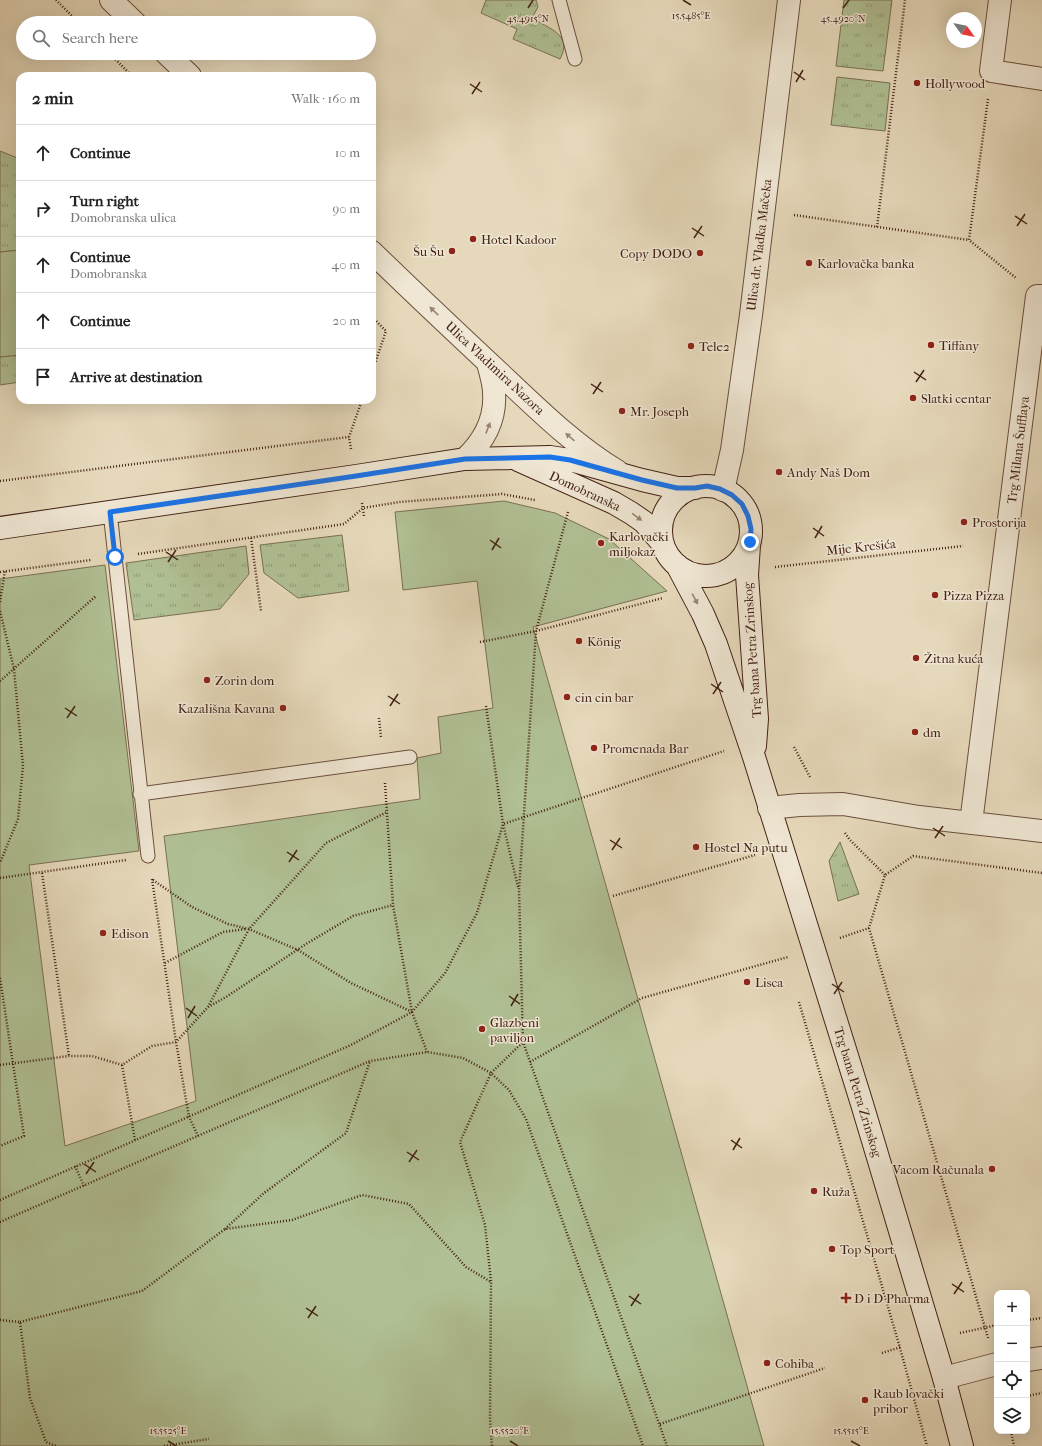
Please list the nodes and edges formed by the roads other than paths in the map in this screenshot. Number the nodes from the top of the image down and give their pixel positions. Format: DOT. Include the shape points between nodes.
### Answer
graph roads {
  1 [pos="111,0"];
  2 [pos="559,0"];
  3 [pos="789,0"];
  4 [pos="1000,0"];
  5 [pos="128,16"];
  6 [pos="575,58"];
  7 [pos="173,60"];
  8 [pos="186,72"];
  9 [pos="1042,79"];
  10 [pos="376,256"];
  11 [pos="1039,296"];
  12 [pos="488,363"];
  13 [pos="514,458"];
  14 [pos="465,459"];
  15 [pos="625,475"];
  16 [pos="695,488"];
  17 [pos="723,490"];
  18 [pos="110,512"];
  19 [pos="0,528"];
  20 [pos="750,542"];
  21 [pos="663,544"];
  22 [pos="677,565"];
  23 [pos="410,757"];
  24 [pos="754,757"];
  25 [pos="140,794"];
  26 [pos="769,808"];
  27 [pos="971,823"];
  28 [pos="1042,832"];
  29 [pos="148,856"];
  30 [pos="1042,1358"];
  31 [pos="1030,1360"];
  32 [pos="994,1365"];
  33 [pos="944,1378"];
  34 [pos="962,1446"];
  1 -- 5 [label="main road"];
  2 -- 6 [label="lane"];
  3 -- 17 [label="main road, Ulica dr. Vladka Mačeka" via="750,323 732,450"];
  4 -- 9 [label="main road" via="991,70"];
  7 -- 8 [label="main road"];
  12 -- 10 [label="main road, Ulica Vladimira Nazora, one-way"];
  11 -- 27 [label="main road, Trg Milana Šufflaya"];
  14 -- 12 [label="main road, one-way" via="488,430 493,413 494,393"];
  15 -- 12 [label="main road, Ulica Vladimira Nazora, one-way" via="597,459 572,439"];
  13 -- 14 [label="main road"];
  13 -- 15 [label="main road, Domobranska" via="530,456 570,460"];
  13 -- 21 [label="main road, Domobranska, one-way" via="620,506 644,522"];
  14 -- 18 [label="main road"];
  15 -- 16 [label="main road, Domobranska" via="677,488"];
  16 -- 17 [label="main road" via="707,486"];
  16 -- 21 [label="main road" via="681,494 671,503 664,516 661,530"];
  17 -- 20 [label="main road" via="742,504 751,529"];
  18 -- 19 [label="main road"];
  18 -- 25 [label="lane"];
  20 -- 22 [label="main road" via="736,564 725,572 713,576 700,576 687,572"];
  20 -- 24 [label="main road, Trg bana Petra Zrinskog" via="747,575 757,719"];
  21 -- 22 [label="main road" via="668,556"];
  22 -- 24 [label="main road, Trg bana Petra Zrinskog, one-way" via="716,644"];
  23 -- 25 [label="lane"];
  24 -- 26 [label="main road, Trg bana Petra Zrinskog"];
  25 -- 29 [label="lane"];
  26 -- 27 [label="main road" via="842,804"];
  26 -- 33 [label="main road, Trg bana Petra Zrinskog"];
  27 -- 28 [label="main road"];
  30 -- 31 [label="main road"];
  32 -- 33 [label="main road"];
  33 -- 34 [label="main road, Trg bana Petra Zrinskog"];
}
